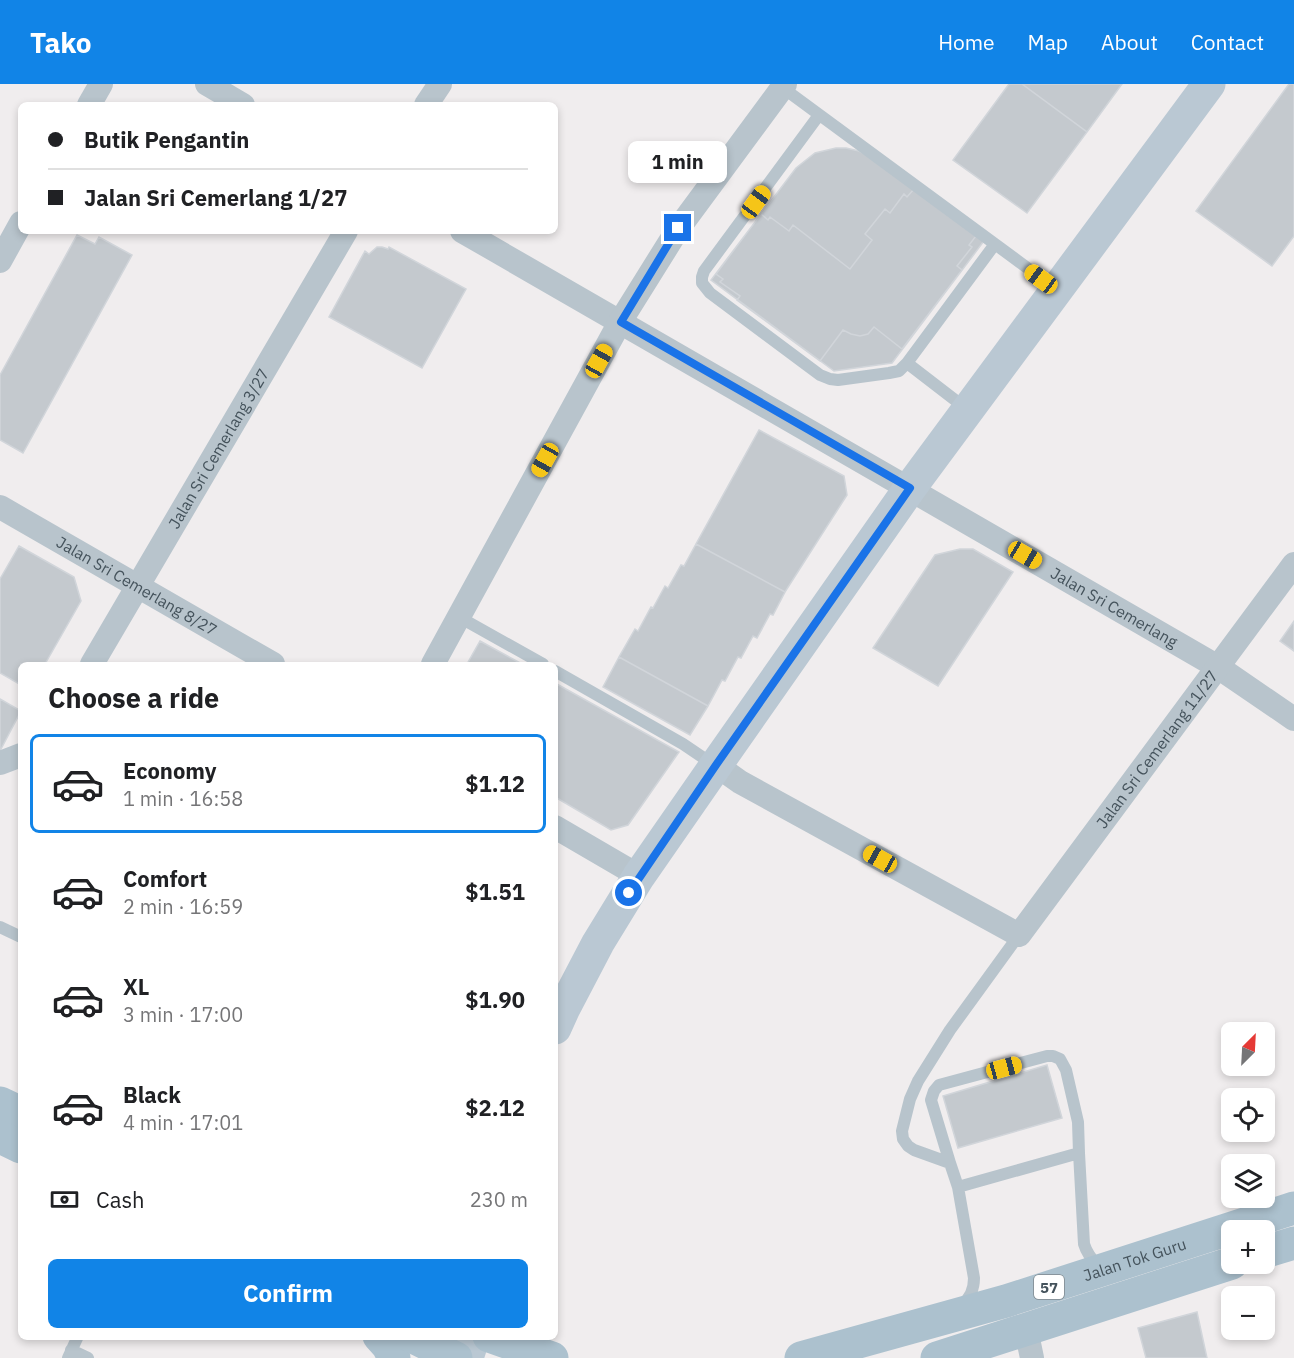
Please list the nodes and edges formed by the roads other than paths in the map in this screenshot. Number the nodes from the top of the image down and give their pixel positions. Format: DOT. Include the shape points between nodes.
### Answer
graph roads {
  1 [pos="101,84"];
  2 [pos="207,84"];
  3 [pos="440,84"];
  4 [pos="1209,84"];
  5 [pos="784,86"];
  6 [pos="91,102"];
  7 [pos="238,102"];
  8 [pos="428,102"];
  9 [pos="819,115"];
  10 [pos="18,228"];
  11 [pos="344,234"];
  12 [pos="467,234"];
  13 [pos="995,244"];
  14 [pos="0,261"];
  15 [pos="1057,290"];
  16 [pos="621,322"];
  17 [pos="907,363"];
  18 [pos="968,410"];
  19 [pos="910,488"];
  20 [pos="0,507"];
  21 [pos="1294,564"];
  22 [pos="138,586"];
  23 [pos="459,617"];
  24 [pos="93,662"];
  25 [pos="270,662"];
  26 [pos="434,662"];
  27 [pos="539,662"];
  28 [pos="1218,667"];
  29 [pos="558,673"];
  30 [pos="1294,719"];
  31 [pos="18,756"];
  32 [pos="0,763"];
  33 [pos="716,765"];
  34 [pos="558,829"];
  35 [pos="639,876"];
  36 [pos="0,927"];
  37 [pos="18,936"];
  38 [pos="1019,936"];
  39 [pos="558,1021"];
  40 [pos="0,1103"];
  41 [pos="18,1112"];
  42 [pos="0,1137"];
  43 [pos="18,1146"];
  44 [pos="1079,1154"];
  45 [pos="950,1163"];
  46 [pos="958,1187"];
  47 [pos="1294,1208"];
  48 [pos="1294,1243"];
  49 [pos="1275,1249"];
  50 [pos="1221,1267"];
  51 [pos="1103,1270"];
  52 [pos="949,1317"];
  53 [pos="76,1340"];
  54 [pos="383,1340"];
  55 [pos="464,1340"];
  56 [pos="500,1340"];
  57 [pos="548,1340"];
  58 [pos="1029,1344"];
  59 [pos="441,1349"];
  60 [pos="69,1354"];
  61 [pos="88,1358"];
  62 [pos="394,1358"];
  63 [pos="552,1358"];
  64 [pos="574,1358"];
  65 [pos="801,1358"];
  66 [pos="937,1358"];
  1 -- 6 [label="street"];
  2 -- 7 [label="street"];
  3 -- 8 [label="street"];
  4 -- 15 [label="street"];
  5 -- 9 [label="lane"];
  5 -- 16 [label="street" via="678,228"];
  9 -- 13 [label="lane"];
  9 -- 17 [label="lane" via="704,272 702,283 710,293 830,379 899,371"];
  10 -- 14 [label="street"];
  11 -- 22 [label="street, Jalan Sri Cemerlang 3/27"];
  12 -- 16 [label="street, Jalan Sri Cemerlang"];
  13 -- 15 [label="lane"];
  13 -- 17 [label="lane"];
  15 -- 18 [label="street"];
  16 -- 19 [label="street, Jalan Sri Cemerlang"];
  16 -- 23 [label="street"];
  17 -- 18 [label="lane"];
  18 -- 19 [label="street"];
  19 -- 28 [label="street, Jalan Sri Cemerlang"];
  19 -- 33 [label="street"];
  20 -- 22 [label="street, Jalan Sri Cemerlang 8/27"];
  21 -- 28 [label="street, Jalan Sri Cemerlang 11/27"];
  22 -- 24 [label="street, Jalan Sri Cemerlang 3/27"];
  22 -- 25 [label="street, Jalan Sri Cemerlang 8/27"];
  23 -- 26 [label="street"];
  23 -- 27 [label="lane"];
  28 -- 30 [label="street, Jalan Sri Cemerlang"];
  28 -- 38 [label="street, Jalan Sri Cemerlang 11/27"];
  29 -- 33 [label="lane"];
  31 -- 32 [label="street"];
  33 -- 35 [label="street"];
  33 -- 38 [label="street" via="740,782"];
  34 -- 35 [label="street"];
  35 -- 39 [label="street" via="598,943"];
  36 -- 37 [label="lane"];
  38 -- 45 [label="lane" via="950,1030 910,1099 903,1139 914,1150"];
  40 -- 41 [label="main road"];
  42 -- 43 [label="main road"];
  44 -- 45 [label="lane" via="1077,1122 1065,1070 1060,1059 1047,1056 939,1085 934,1090 931,1100"];
  44 -- 46 [label="lane"];
  44 -- 51 [label="lane" via="1084,1244 1090,1258"];
  45 -- 46 [label="lane"];
  46 -- 52 [label="lane" via="974,1287 965,1303"];
  47 -- 51 [label="main road, Jalan Tok Guru / 57"];
  48 -- 49 [label="main road"];
  50 -- 58 [label="main road, Jalan Tok Guru / 57"];
  51 -- 52 [label="main road, Jalan Tok Guru / 57"];
  52 -- 65 [label="main road, Jalan Tok Guru / 57"];
  53 -- 60 [label="lane"];
  54 -- 62 [label="main road"];
  55 -- 59 [label="street"];
  56 -- 63 [label="main road"];
  57 -- 64 [label="main road"];
  58 -- 66 [label="main road, Jalan Tok Guru / 57"];
  60 -- 61 [label="lane"];
}
